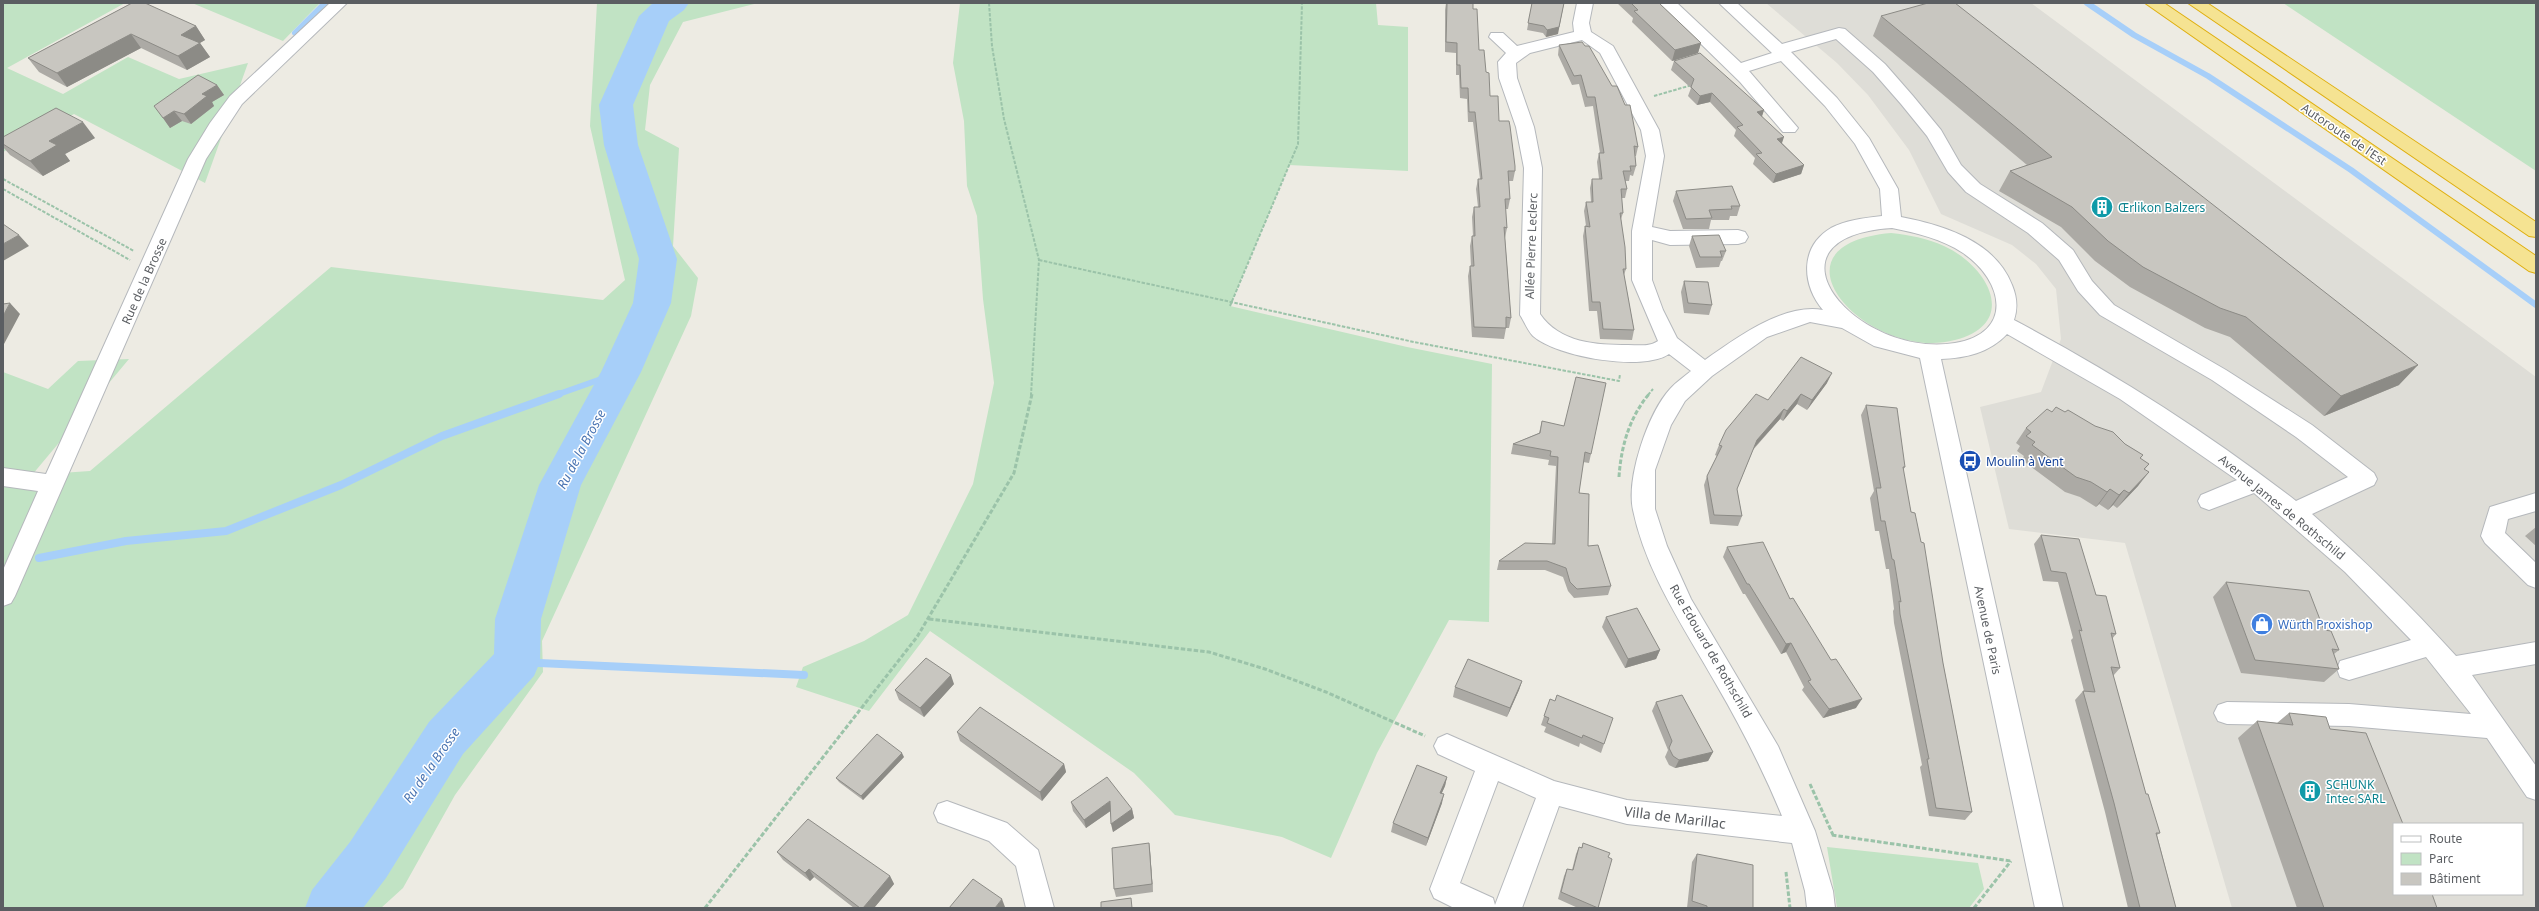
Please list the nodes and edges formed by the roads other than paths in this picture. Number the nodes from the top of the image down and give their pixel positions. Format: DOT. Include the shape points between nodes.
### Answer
graph roads {
  1 [pos="339,3"];
  2 [pos="1585,3"];
  3 [pos="1727,3"];
  4 [pos="2153,3"];
  5 [pos="2196,3"];
  6 [pos="1667,4"];
  7 [pos="1583,34"];
  8 [pos="1497,37"];
  9 [pos="1514,52"];
  10 [pos="1782,52"];
  11 [pos="1739,69"];
  12 [pos="1789,128"];
  13 [pos="1892,222"];
  14 [pos="1642,231"];
  15 [pos="2536,231"];
  16 [pos="1738,237"];
  17 [pos="2536,266"];
  18 [pos="1846,322"];
  19 [pos="2004,324"];
  20 [pos="1669,344"];
  21 [pos="1928,352"];
  22 [pos="1705,371"];
  23 [pos="3,477"];
  24 [pos="2256,483"];
  25 [pos="53,484"];
  26 [pos="2209,502"];
  27 [pos="2536,502"];
  28 [pos="2293,513"];
  29 [pos="2536,578"];
  30 [pos="3,596"];
  31 [pos="2429,645"];
  32 [pos="2536,654"];
  33 [pos="2451,668"];
  34 [pos="2350,669"];
  35 [pos="2227,713"];
  36 [pos="2494,727"];
  37 [pos="1447,746"];
  38 [pos="1490,766"];
  39 [pos="2536,788"];
  40 [pos="1550,792"];
  41 [pos="947,813"];
  42 [pos="1802,831"];
  43 [pos="1040,908"];
  44 [pos="1483,908"];
  45 [pos="1508,908"];
  46 [pos="1821,908"];
  47 [pos="2049,908"];
  1 -- 25 [label="street, Rue de la Brosse" via="236,100 216,127 198,159"];
  2 -- 7 [label="street" via="1581,23"];
  3 -- 10 [label="street"];
  4 -- 17 [label="highway, Autoroute de l’Est"];
  5 -- 15 [label="highway"];
  6 -- 11 [label="street"];
  7 -- 9 [label="street"];
  7 -- 14 [label="street" via="1606,50 1650,130 1655,156"];
  8 -- 9 [label="street"];
  9 -- 20 [label="street, Allée Pierre Leclerc" via="1507,62 1508,78 1525,128 1533,168 1530,315 1540,330 1578,350 1643,354 1655,353"];
  10 -- 11 [label="street"];
  10 -- 13 [label="street" via="1831,102 1863,142 1889,189"];
  10 -- 28 [label="street" via="1838,33 1879,68 1907,100 1935,134 1954,168 1972,188 2035,228 2066,255 2085,286 2107,310 2219,375 2304,432 2366,479"];
  11 -- 12 [label="street" via="1765,96"];
  13 -- 18 [label="street" via="1864,224 1840,232 1824,245 1815,263 1817,283 1828,304"];
  13 -- 19 [label="street" via="1948,236 1972,250 1992,267 2004,286 2009,306"];
  14 -- 16 [label="street" via="1670,238"];
  14 -- 20 [label="street" via="1642,280"];
  18 -- 21 [label="street" via="1871,337 1899,347"];
  18 -- 22 [label="street, Rue Edouard de Rothschild" via="1809,315 1760,332"];
  19 -- 21 [label="street" via="1988,341 1961,351"];
  19 -- 24 [label="street, Avenue James de Rothschild" via="2098,374 2233,464"];
  20 -- 22 [label="street"];
  21 -- 47 [label="street, Avenue de Paris"];
  22 -- 42 [label="street, Rue Edouard de Rothschild" via="1677,395 1660,425 1644,470 1644,509 1655,546 1682,605 1769,754"];
  23 -- 25 [label="street"];
  24 -- 26 [label="street"];
  24 -- 28 [label="street, Avenue James de Rothschild"];
  25 -- 30 [label="street, Rue de la Brosse"];
  27 -- 29 [label="street" via="2498,513 2493,536"];
  28 -- 31 [label="street, Avenue James de Rothschild" via="2330,543 2395,607"];
  31 -- 33 [label="street, Avenue James de Rothschild"];
  31 -- 34 [label="street"];
  32 -- 33 [label="street"];
  33 -- 36 [label="street, Avenue James de Rothschild"];
  35 -- 36 [label="street" via="2353,726"];
  36 -- 39 [label="street, Avenue James de Rothschild"];
  37 -- 38 [label="street, Villa de Marillac"];
  38 -- 40 [label="street, Villa de Marillac"];
  38 -- 44 [label="street" via="1444,889"];
  40 -- 42 [label="street, Villa de Marillac" via="1627,812"];
  40 -- 45 [label="street"];
  41 -- 43 [label="street" via="998,832 1028,859"];
  42 -- 46 [label="street, Rue Edouard de Rothschild" via="1819,891"];
}
